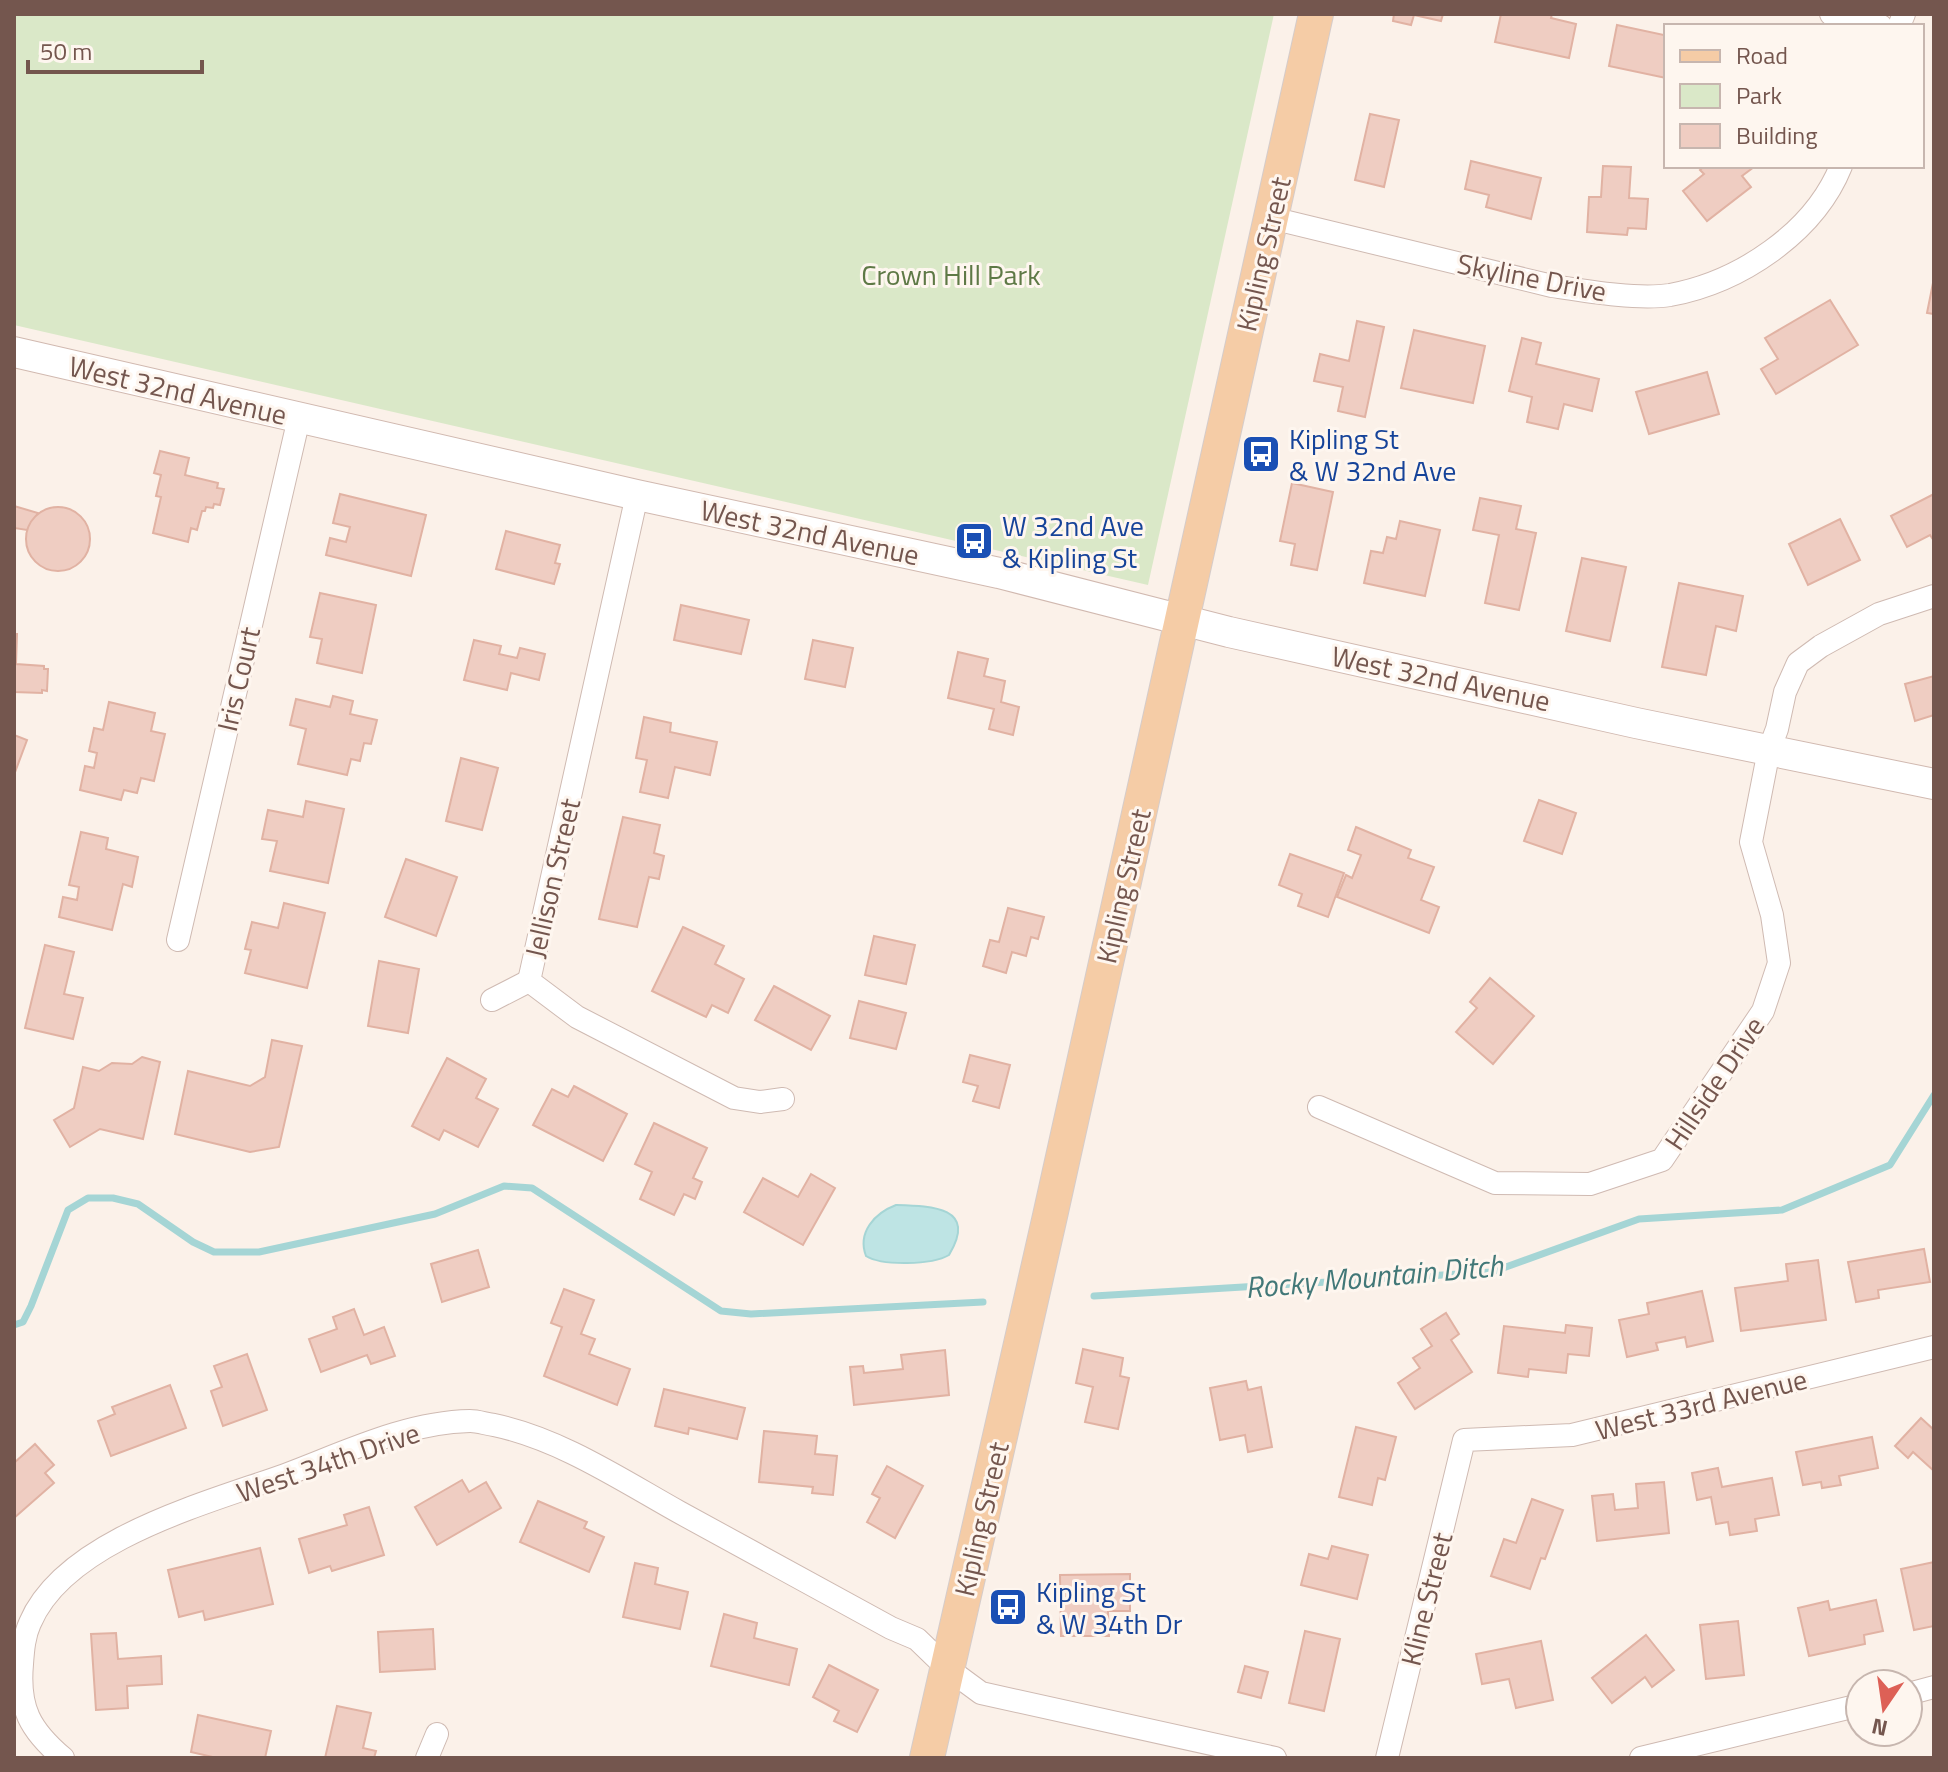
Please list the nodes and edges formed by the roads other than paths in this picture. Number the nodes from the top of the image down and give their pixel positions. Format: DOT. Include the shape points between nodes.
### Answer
graph roads {
  1 [pos="1316,14"];
  2 [pos="1831,14"];
  3 [pos="1873,24"];
  4 [pos="1840,168"];
  5 [pos="1271,218"];
  6 [pos="14,352"];
  7 [pos="299,418"];
  8 [pos="637,495"];
  9 [pos="1934,596"];
  10 [pos="1182,620"];
  11 [pos="1769,750"];
  12 [pos="1934,784"];
  13 [pos="178,940"];
  14 [pos="529,981"];
  15 [pos="492,1000"];
  16 [pos="783,1099"];
  17 [pos="1319,1107"];
  18 [pos="1934,1347"];
  19 [pos="1464,1440"];
  20 [pos="947,1668"];
  21 [pos="1844,1709"];
  22 [pos="437,1734"];
  23 [pos="63,1758"];
  24 [pos="427,1758"];
  25 [pos="927,1758"];
  26 [pos="1275,1758"];
  27 [pos="1387,1758"];
  28 [pos="1641,1758"];
  1 -- 5 [label="main road, Kipling Street"];
  2 -- 3 [label="street"];
  4 -- 5 [label="street, Skyline Drive" via="1809,219 1781,243 1742,269 1668,295 1552,286"];
  5 -- 10 [label="main road, Kipling Street"];
  6 -- 7 [label="street, West 32nd Avenue"];
  7 -- 8 [label="street, West 32nd Avenue"];
  7 -- 13 [label="street, Iris Court"];
  8 -- 10 [label="street, West 32nd Avenue" via="999,573"];
  8 -- 14 [label="street, Jellison Street"];
  9 -- 11 [label="street, Hillside Drive" via="1879,614 1798,663"];
  10 -- 11 [label="street, West 32nd Avenue"];
  10 -- 20 [label="main road, Kipling Street"];
  11 -- 12 [label="street, West 32nd Avenue"];
  11 -- 17 [label="street, Hillside Drive" via="1751,842 1772,915 1779,963 1763,1011 1662,1160 1590,1184 1495,1183"];
  14 -- 15 [label="street"];
  14 -- 16 [label="street, Jellison Street" via="577,1017 734,1098"];
  18 -- 19 [label="street, West 33rd Avenue" via="1572,1435"];
  19 -- 27 [label="street, Kline Street"];
  20 -- 23 [label="street, West 34th Drive" via="917,1639 592,1464 525,1432 472,1421 409,1430 168,1517 71,1570 31,1621 20,1687 25,1714"];
  20 -- 25 [label="main road, Kipling Street"];
  20 -- 26 [label="street, West 34th Drive" via="981,1693"];
  21 -- 28 [label="street"];
  22 -- 24 [label="street"];
}
